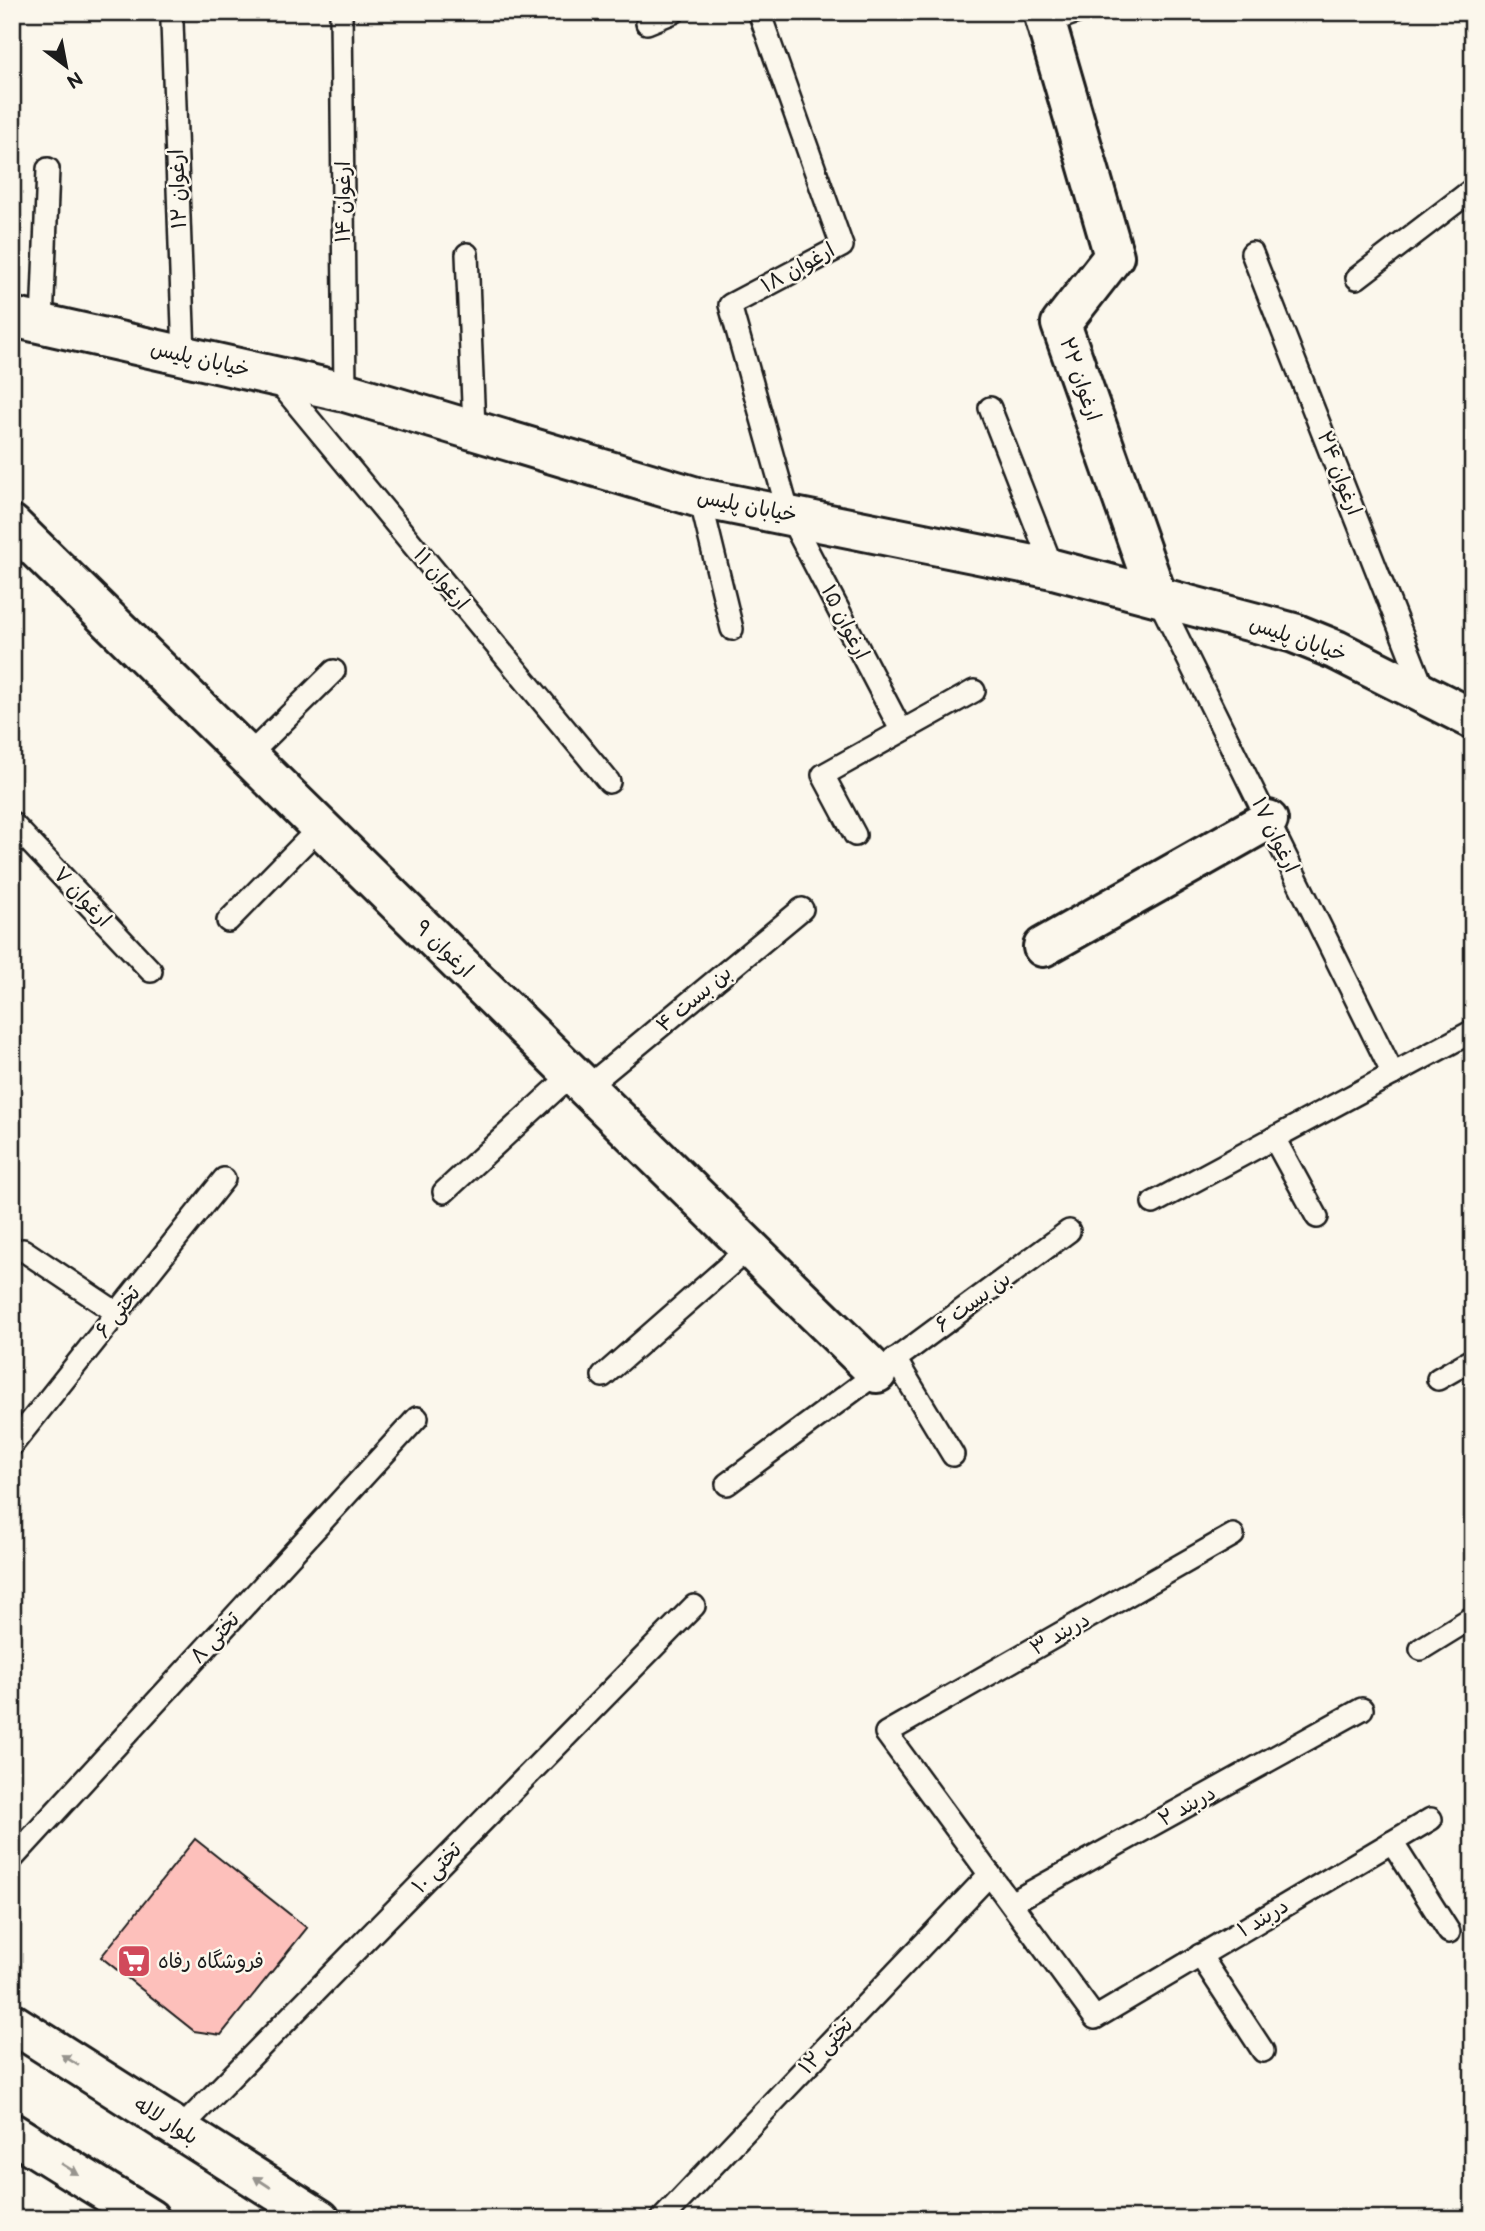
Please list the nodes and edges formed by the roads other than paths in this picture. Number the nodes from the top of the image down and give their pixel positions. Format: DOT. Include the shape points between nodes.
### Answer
graph roads {
  1 [pos="341,12"];
  2 [pos="674,12"];
  3 [pos="759,12"];
  4 [pos="1055,16"];
  5 [pos="172,22"];
  6 [pos="647,23"];
  7 [pos="48,169"];
  8 [pos="1473,189"];
  9 [pos="1252,253"];
  10 [pos="467,254"];
  11 [pos="1357,278"];
  12 [pos="27,321"];
  13 [pos="184,355"];
  14 [pos="273,376"];
  15 [pos="345,392"];
  16 [pos="990,408"];
  17 [pos="474,428"];
  18 [pos="700,498"];
  19 [pos="789,515"];
  20 [pos="12,525"];
  21 [pos="1053,569"];
  22 [pos="1157,596"];
  23 [pos="732,629"];
  24 [pos="334,671"];
  25 [pos="974,691"];
  26 [pos="1425,693"];
  27 [pos="1473,719"];
  28 [pos="901,730"];
  29 [pos="248,756"];
  30 [pos="609,782"];
  31 [pos="1268,820"];
  32 [pos="12,823"];
  33 [pos="320,827"];
  34 [pos="856,835"];
  35 [pos="802,909"];
  36 [pos="228,921"];
  37 [pos="1043,947"];
  38 [pos="151,971"];
  39 [pos="1473,1031"];
  40 [pos="1393,1074"];
  41 [pos="579,1081"];
  42 [pos="1274,1138"];
  43 [pos="224,1179"];
  44 [pos="444,1192"];
  45 [pos="1153,1203"];
  46 [pos="1317,1217"];
  47 [pos="1069,1231"];
  48 [pos="749,1248"];
  49 [pos="23,1250"];
  50 [pos="117,1313"];
  51 [pos="1473,1359"];
  52 [pos="886,1366"];
  53 [pos="603,1376"];
  54 [pos="1437,1379"];
  55 [pos="417,1418"];
  56 [pos="13,1442"];
  57 [pos="953,1455"];
  58 [pos="727,1484"];
  59 [pos="1233,1535"];
  60 [pos="694,1606"];
  61 [pos="1473,1617"];
  62 [pos="1421,1649"];
  63 [pos="1362,1709"];
  64 [pos="1431,1819"];
  65 [pos="1392,1842"];
  66 [pos="12,1859"];
  67 [pos="990,1874"];
  68 [pos="1011,1903"];
  69 [pos="1449,1933"];
  70 [pos="1200,1955"];
  71 [pos="12,2023"];
  72 [pos="1263,2051"];
  73 [pos="180,2129"];
  74 [pos="12,2133"];
  75 [pos="150,2219"];
  76 [pos="320,2219"];
  77 [pos="662,2219"];
  1 -- 15 [label="lane, ارغوان ۱۴"];
  2 -- 6 [label="lane"];
  3 -- 19 [label="lane, ارغوان ۱۸" via="842,246 730,305"];
  4 -- 22 [label="street, ارغوان ۲۲" via="1114,257 1061,324"];
  5 -- 13 [label="lane, ارغوان ۱۲"];
  7 -- 12 [label="lane"];
  8 -- 11 [label="lane"];
  9 -- 26 [label="lane, ارغوان ۲۴"];
  10 -- 17 [label="lane"];
  12 -- 13 [label="street, خیابان پلیس"];
  13 -- 14 [label="street, خیابان پلیس"];
  14 -- 15 [label="street, خیابان پلیس"];
  14 -- 30 [label="lane, ارغوان ۱۱"];
  15 -- 17 [label="street, خیابان پلیس"];
  16 -- 21 [label="lane"];
  17 -- 18 [label="street, خیابان پلیس"];
  18 -- 19 [label="street, خیابان پلیس"];
  18 -- 23 [label="lane"];
  19 -- 21 [label="street, خیابان پلیس"];
  19 -- 28 [label="lane, ارغوان ۱۵"];
  20 -- 29 [label="street, ارغوان ۹"];
  21 -- 22 [label="street, خیابان پلیس"];
  22 -- 26 [label="street, خیابان پلیس" via="1294,634"];
  22 -- 31 [label="lane, ارغوان ۱۷"];
  24 -- 29 [label="lane"];
  25 -- 28 [label="lane"];
  26 -- 27 [label="street, خیابان پلیس"];
  28 -- 34 [label="lane" via="823,775"];
  29 -- 33 [label="street, ارغوان ۹"];
  31 -- 37 [label="street"];
  31 -- 40 [label="lane, ارغوان ۱۷"];
  32 -- 38 [label="lane, ارغوان ۷"];
  33 -- 36 [label="lane"];
  33 -- 41 [label="street, ارغوان ۹"];
  35 -- 41 [label="lane, بن بست ۴"];
  39 -- 40 [label="lane"];
  40 -- 42 [label="lane"];
  41 -- 44 [label="lane, بن بست ۴"];
  41 -- 48 [label="street, ارغوان ۹"];
  42 -- 45 [label="lane"];
  42 -- 46 [label="lane"];
  43 -- 50 [label="lane, تختی ۶"];
  47 -- 52 [label="lane, بن بست ۶"];
  48 -- 52 [label="street, ارغوان ۹"];
  48 -- 53 [label="lane"];
  49 -- 50 [label="lane"];
  50 -- 56 [label="lane, تختی ۶"];
  51 -- 54 [label="lane"];
  52 -- 57 [label="lane"];
  52 -- 58 [label="lane, بن بست ۶"];
  55 -- 66 [label="lane, تختی ۸"];
  59 -- 67 [label="lane, دربند ۳" via="886,1733"];
  60 -- 73 [label="lane, تختی ۱۰"];
  61 -- 62 [label="lane"];
  63 -- 68 [label="lane, دربند ۲"];
  64 -- 65 [label="lane, دربند ۱"];
  65 -- 69 [label="lane"];
  65 -- 70 [label="lane, دربند ۱"];
  67 -- 68 [label="lane"];
  67 -- 77 [label="lane, تختی ۱۲"];
  68 -- 70 [label="lane, دربند ۱" via="1095,2018"];
  70 -- 72 [label="lane"];
  73 -- 71 [label="street, بلوار لاله, one-way"];
  76 -- 73 [label="street, بلوار لاله, one-way"];
  74 -- 75 [label="street, one-way"];
}
